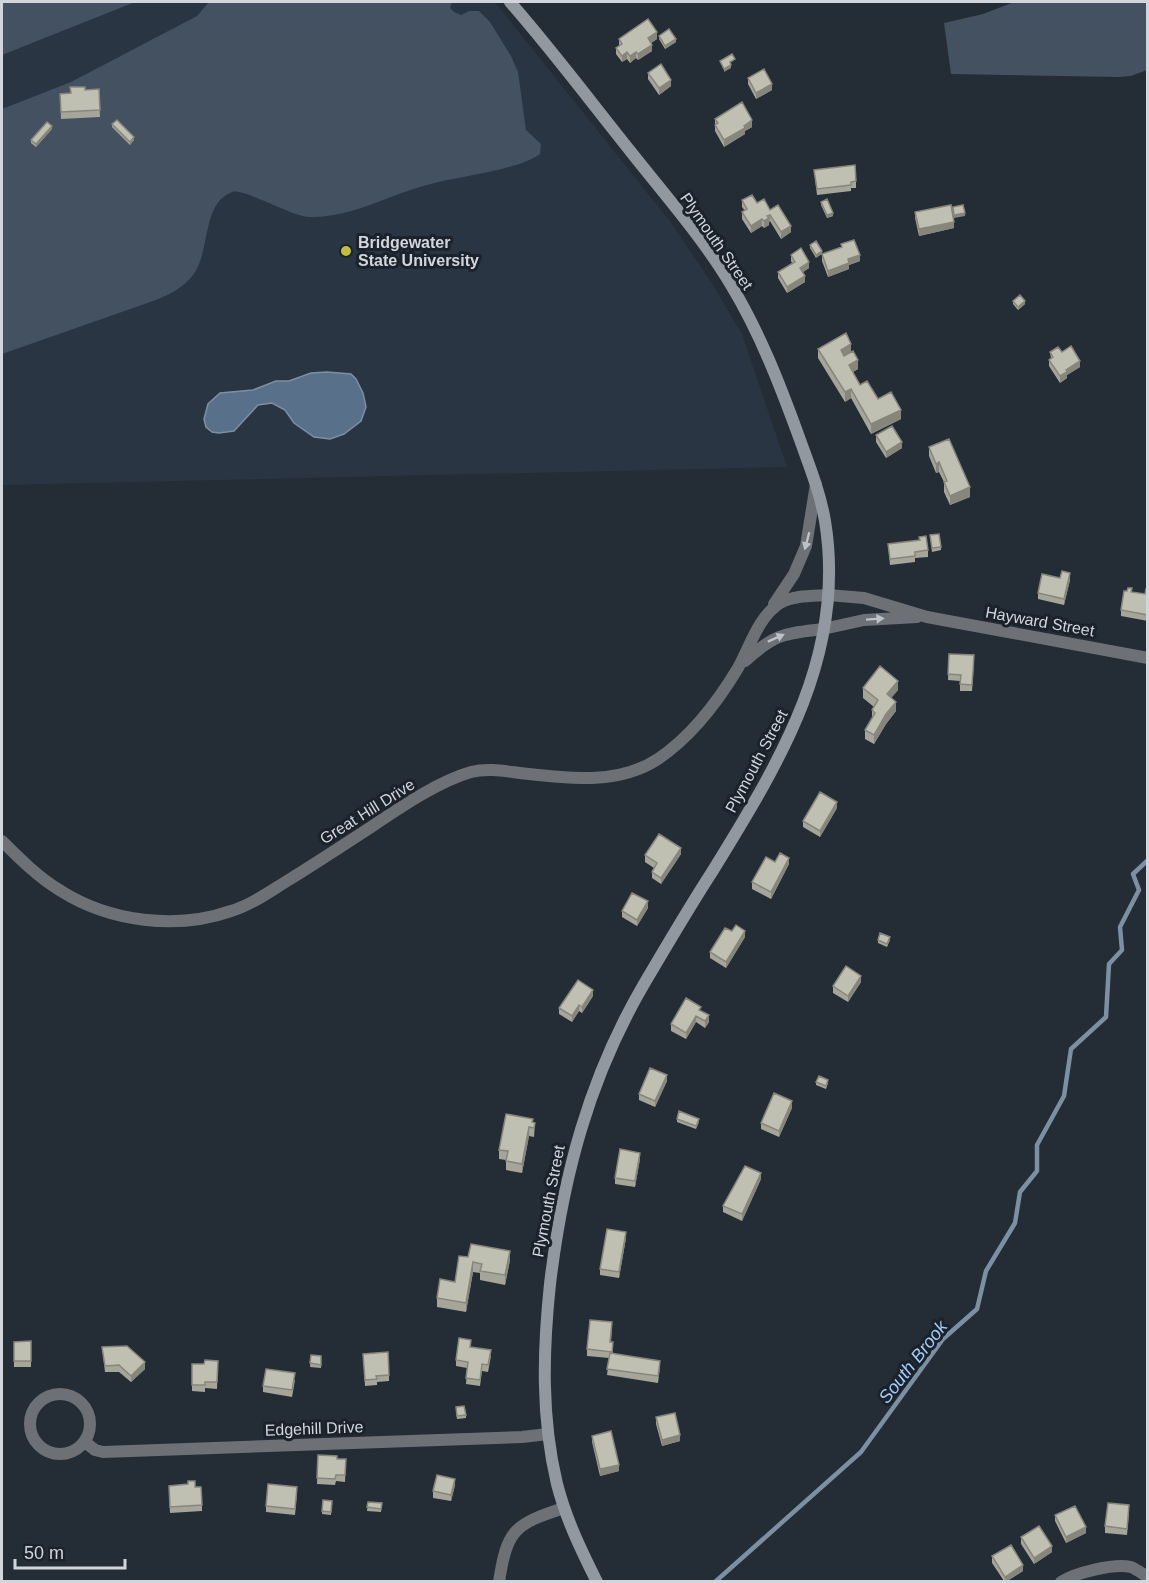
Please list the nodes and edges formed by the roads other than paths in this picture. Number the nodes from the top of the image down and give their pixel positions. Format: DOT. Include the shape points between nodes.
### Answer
graph roads {
  1 [pos="510,2"];
  2 [pos="816,483"];
  3 [pos="828,595"];
  4 [pos="927,617"];
  5 [pos="823,628"];
  6 [pos="758,629"];
  7 [pos="1148,658"];
  8 [pos="738,668"];
  9 [pos="2,841"];
  10 [pos="548,1434"];
  11 [pos="85,1442"];
  12 [pos="564,1508"];
  13 [pos="1148,1577"];
  14 [pos="499,1581"];
  15 [pos="597,1581"];
  16 [pos="1061,1581"];
  1 -- 2 [label="main road, Plymouth Street" via="686,221 730,283 768,357"];
  2 -- 3 [label="main road, Plymouth Street" via="826,527"];
  2 -- 6 [label="street, Great Hill Drive, one-way" via="810,531 801,560"];
  3 -- 4 [label="street, Hayward Street" via="877,601"];
  3 -- 5 [label="main road, Plymouth Street"];
  3 -- 6 [label="street, Great Hill Drive" via="784,602 770,612"];
  5 -- 4 [label="street, Hayward Street, one-way" via="873,618"];
  4 -- 7 [label="street, Hayward Street"];
  8 -- 5 [label="street, Great Hill Drive, one-way" via="773,638"];
  5 -- 10 [label="main road, Plymouth Street" via="798,720 778,762 636,997 591,1094 567,1180 552,1266 544,1334"];
  6 -- 8 [label="street, Great Hill Drive"];
  8 -- 9 [label="street, Great Hill Drive" via="690,733 669,752 640,769 614,777 590,778 474,771 406,805 251,903 216,916 165,921 94,908 52,885"];
  10 -- 11 [label="street, Edgehill Drive" via="103,1452"];
  10 -- 12 [label="main road, Plymouth Street"];
  11 -- 11 [label="street" via="90,1417 78,1400 69,1395 53,1395 36,1406 31,1431 43,1448 68,1454"];
  12 -- 14 [label="street" via="517,1529 506,1550"];
  12 -- 15 [label="main road, Plymouth Street"];
  13 -- 16 [label="street" via="1131,1567 1097,1569"];
}
